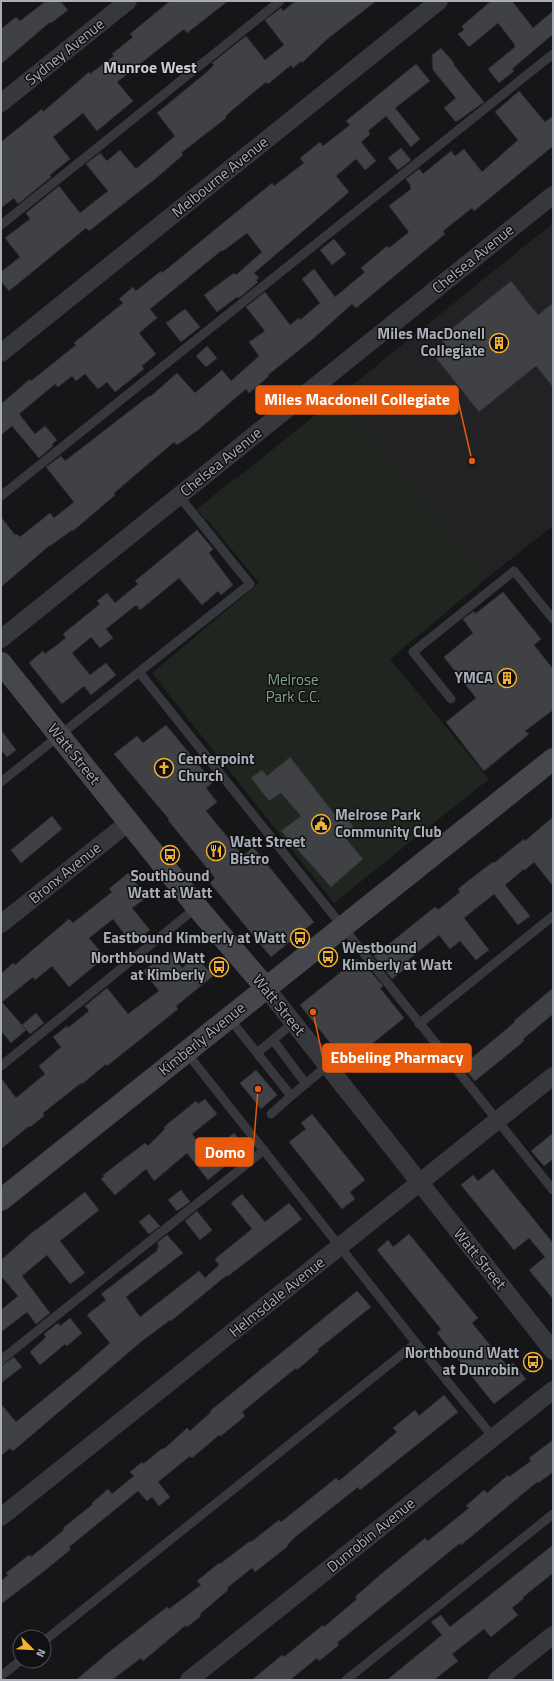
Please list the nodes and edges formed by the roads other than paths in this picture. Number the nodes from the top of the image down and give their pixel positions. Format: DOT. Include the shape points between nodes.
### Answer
graph roads {
  1 [pos="128,1"];
  2 [pos="280,1"];
  3 [pos="439,1"];
  4 [pos="553,54"];
  5 [pos="1,103"];
  6 [pos="553,195"];
  7 [pos="1,225"];
  8 [pos="1,353"];
  9 [pos="1,496"];
  10 [pos="179,496"];
  11 [pos="553,619"];
  12 [pos="1,639"];
  13 [pos="1,663"];
  14 [pos="139,672"];
  15 [pos="451,700"];
  16 [pos="59,736"];
  17 [pos="553,759"];
  18 [pos="1,782"];
  19 [pos="129,822"];
  20 [pos="197,908"];
  21 [pos="553,916"];
  22 [pos="1,924"];
  23 [pos="342,927"];
  24 [pos="266,988"];
  25 [pos="229,1018"];
  26 [pos="294,1023"];
  27 [pos="419,1024"];
  28 [pos="273,1040"];
  29 [pos="186,1052"];
  30 [pos="257,1053"];
  31 [pos="1,1066"];
  32 [pos="328,1066"];
  33 [pos="553,1076"];
  34 [pos="306,1084"];
  35 [pos="291,1096"];
  36 [pos="271,1114"];
  37 [pos="498,1121"];
  38 [pos="264,1150"];
  39 [pos="420,1183"];
  40 [pos="553,1190"];
  41 [pos="1,1200"];
  42 [pos="340,1246"];
  43 [pos="416,1343"];
  44 [pos="553,1351"];
  45 [pos="1,1360"];
  46 [pos="553,1390"];
  47 [pos="493,1437"];
  48 [pos="553,1514"];
  49 [pos="1,1517"];
  50 [pos="52,1635"];
  51 [pos="553,1635"];
  52 [pos="12,1667"];
  53 [pos="1,1676"];
  54 [pos="189,1680"];
  55 [pos="346,1680"];
  56 [pos="497,1680"];
  1 -- 5 [label="street, Sydney Avenue"];
  2 -- 7 [label="lane"];
  3 -- 8 [label="street, Melbourne Avenue"];
  4 -- 9 [label="lane"];
  6 -- 10 [label="street, Chelsea Avenue"];
  10 -- 12 [label="street, Chelsea Avenue"];
  10 -- 14 [label="lane" via="250,584"];
  11 -- 15 [label="lane" via="514,570 413,652"];
  13 -- 16 [label="street, Watt Street"];
  14 -- 16 [label="lane"];
  14 -- 23 [label="lane"];
  16 -- 18 [label="lane"];
  16 -- 19 [label="street, Watt Street"];
  17 -- 23 [label="street, Kimberly Avenue"];
  19 -- 20 [label="street, Watt Street"];
  19 -- 22 [label="street, Bronx Avenue"];
  20 -- 24 [label="street, Watt Street"];
  20 -- 31 [label="lane"];
  21 -- 27 [label="lane"];
  23 -- 24 [label="street, Kimberly Avenue"];
  23 -- 27 [label="lane"];
  24 -- 25 [label="street, Kimberly Avenue"];
  24 -- 26 [label="street, Watt Street"];
  25 -- 29 [label="street, Kimberly Avenue"];
  25 -- 30 [label="lane"];
  26 -- 28 [label="lane"];
  26 -- 32 [label="street, Watt Street"];
  27 -- 37 [label="lane"];
  28 -- 30 [label="lane"];
  28 -- 34 [label="lane"];
  29 -- 38 [label="lane"];
  29 -- 41 [label="street, Kimberly Avenue"];
  30 -- 35 [label="lane"];
  32 -- 34 [label="lane"];
  32 -- 39 [label="street, Watt Street"];
  33 -- 37 [label="street, Helmsdale Avenue"];
  34 -- 35 [label="lane"];
  35 -- 36 [label="lane"];
  37 -- 39 [label="street, Helmsdale Avenue"];
  37 -- 40 [label="lane"];
  38 -- 42 [label="lane"];
  38 -- 45 [label="lane"];
  39 -- 42 [label="street, Helmsdale Avenue"];
  39 -- 44 [label="street, Watt Street"];
  42 -- 43 [label="lane"];
  42 -- 49 [label="street, Helmsdale Avenue"];
  43 -- 47 [label="lane"];
  43 -- 50 [label="lane"];
  46 -- 47 [label="street, Dunrobin Avenue"];
  47 -- 54 [label="street, Dunrobin Avenue"];
  48 -- 55 [label="lane"];
  51 -- 56 [label="street"];
  52 -- 53 [label="lane"];
}
